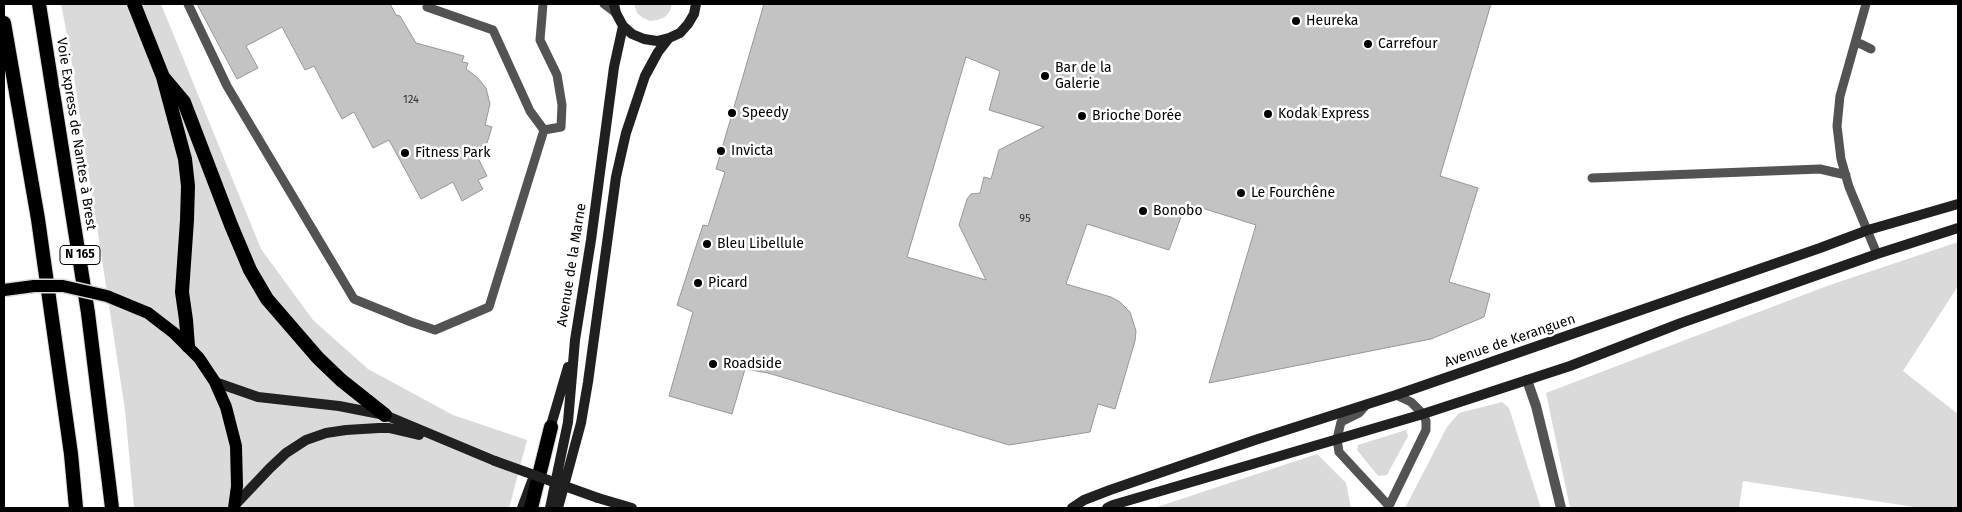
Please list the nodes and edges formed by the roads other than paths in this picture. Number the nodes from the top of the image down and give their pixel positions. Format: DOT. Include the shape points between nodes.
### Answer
graph roads {
  1 [pos="39,4"];
  2 [pos="134,4"];
  3 [pos="188,4"];
  4 [pos="428,4"];
  5 [pos="543,4"];
  6 [pos="604,4"];
  7 [pos="696,4"];
  8 [pos="1866,4"];
  9 [pos="615,9"];
  10 [pos="4,23"];
  11 [pos="623,26"];
  12 [pos="669,38"];
  13 [pos="1855,43"];
  14 [pos="1870,49"];
  15 [pos="163,77"];
  16 [pos="544,130"];
  17 [pos="1846,175"];
  18 [pos="1592,178"];
  19 [pos="1958,204"];
  20 [pos="1958,228"];
  21 [pos="1868,230"];
  22 [pos="1877,254"];
  23 [pos="4,290"];
  24 [pos="575,340"];
  25 [pos="188,346"];
  26 [pos="1528,380"];
  27 [pos="215,382"];
  28 [pos="1396,395"];
  29 [pos="1367,404"];
  30 [pos="385,414"];
  31 [pos="1423,414"];
  32 [pos="551,427"];
  33 [pos="1337,439"];
  34 [pos="442,440"];
  35 [pos="234,507"];
  36 [pos="1388,507"];
  37 [pos="76,508"];
  38 [pos="112,508"];
  39 [pos="522,508"];
  40 [pos="531,508"];
  41 [pos="550,508"];
  42 [pos="558,508"];
  43 [pos="632,508"];
  44 [pos="1072,508"];
  45 [pos="1107,508"];
  46 [pos="1561,508"];
  1 -- 38 [label="highway, Voie Express de Nantes à Brest / N 165" via="88,313"];
  2 -- 15 [label="highway"];
  3 -- 16 [label="lane" via="227,86 354,299 411,322 435,330 489,307"];
  4 -- 16 [label="lane" via="427,7 493,30 530,111"];
  5 -- 16 [label="lane" via="540,40 557,75 562,105 561,126"];
  6 -- 9 [label="lane"];
  7 -- 12 [label="main road" via="688,24"];
  8 -- 13 [label="lane"];
  9 -- 11 [label="main road"];
  10 -- 37 [label="highway, N 165" via="38,219"];
  11 -- 12 [label="main road" via="644,39 657,41"];
  11 -- 24 [label="main road, Avenue de la Marne" via="614,67"];
  12 -- 42 [label="main road" via="645,76 626,133 616,177 581,423"];
  13 -- 14 [label="lane"];
  13 -- 17 [label="lane" via="1840,96 1838,119 1841,159"];
  15 -- 25 [label="highway" via="180,137 188,186 182,292"];
  15 -- 30 [label="highway" via="184,102 231,225 250,270 267,299 318,358"];
  17 -- 18 [label="lane" via="1820,169"];
  17 -- 21 [label="lane"];
  19 -- 21 [label="main road, Avenue de Keranguen"];
  20 -- 22 [label="main road"];
  21 -- 22 [label="lane"];
  21 -- 28 [label="main road, Avenue de Keranguen"];
  22 -- 26 [label="main road"];
  23 -- 25 [label="main road, bridge" via="63,286 107,296 148,313"];
  24 -- 32 [label="main road"];
  24 -- 41 [label="main road, Avenue de la Marne" via="568,422"];
  25 -- 27 [label="main road"];
  26 -- 31 [label="main road"];
  26 -- 46 [label="street"];
  27 -- 30 [label="main road" via="258,397"];
  27 -- 35 [label="main road" via="226,407 236,446"];
  28 -- 29 [label="main road, Avenue de Keranguen"];
  28 -- 31 [label="lane" via="1411,402"];
  29 -- 33 [label="lane" via="1359,413 1341,422"];
  29 -- 44 [label="main road, Avenue de Keranguen" via="1110,490"];
  30 -- 34 [label="main road"];
  31 -- 33 [label="main road"];
  31 -- 36 [label="lane" via="1426,430"];
  32 -- 39 [label="main road"];
  32 -- 40 [label="highway"];
  33 -- 36 [label="lane" via="1339,452"];
  33 -- 45 [label="main road"];
  34 -- 35 [label="main road" via="388,428 326,433 306,440 286,453"];
  34 -- 43 [label="main road, bridge"];
}
